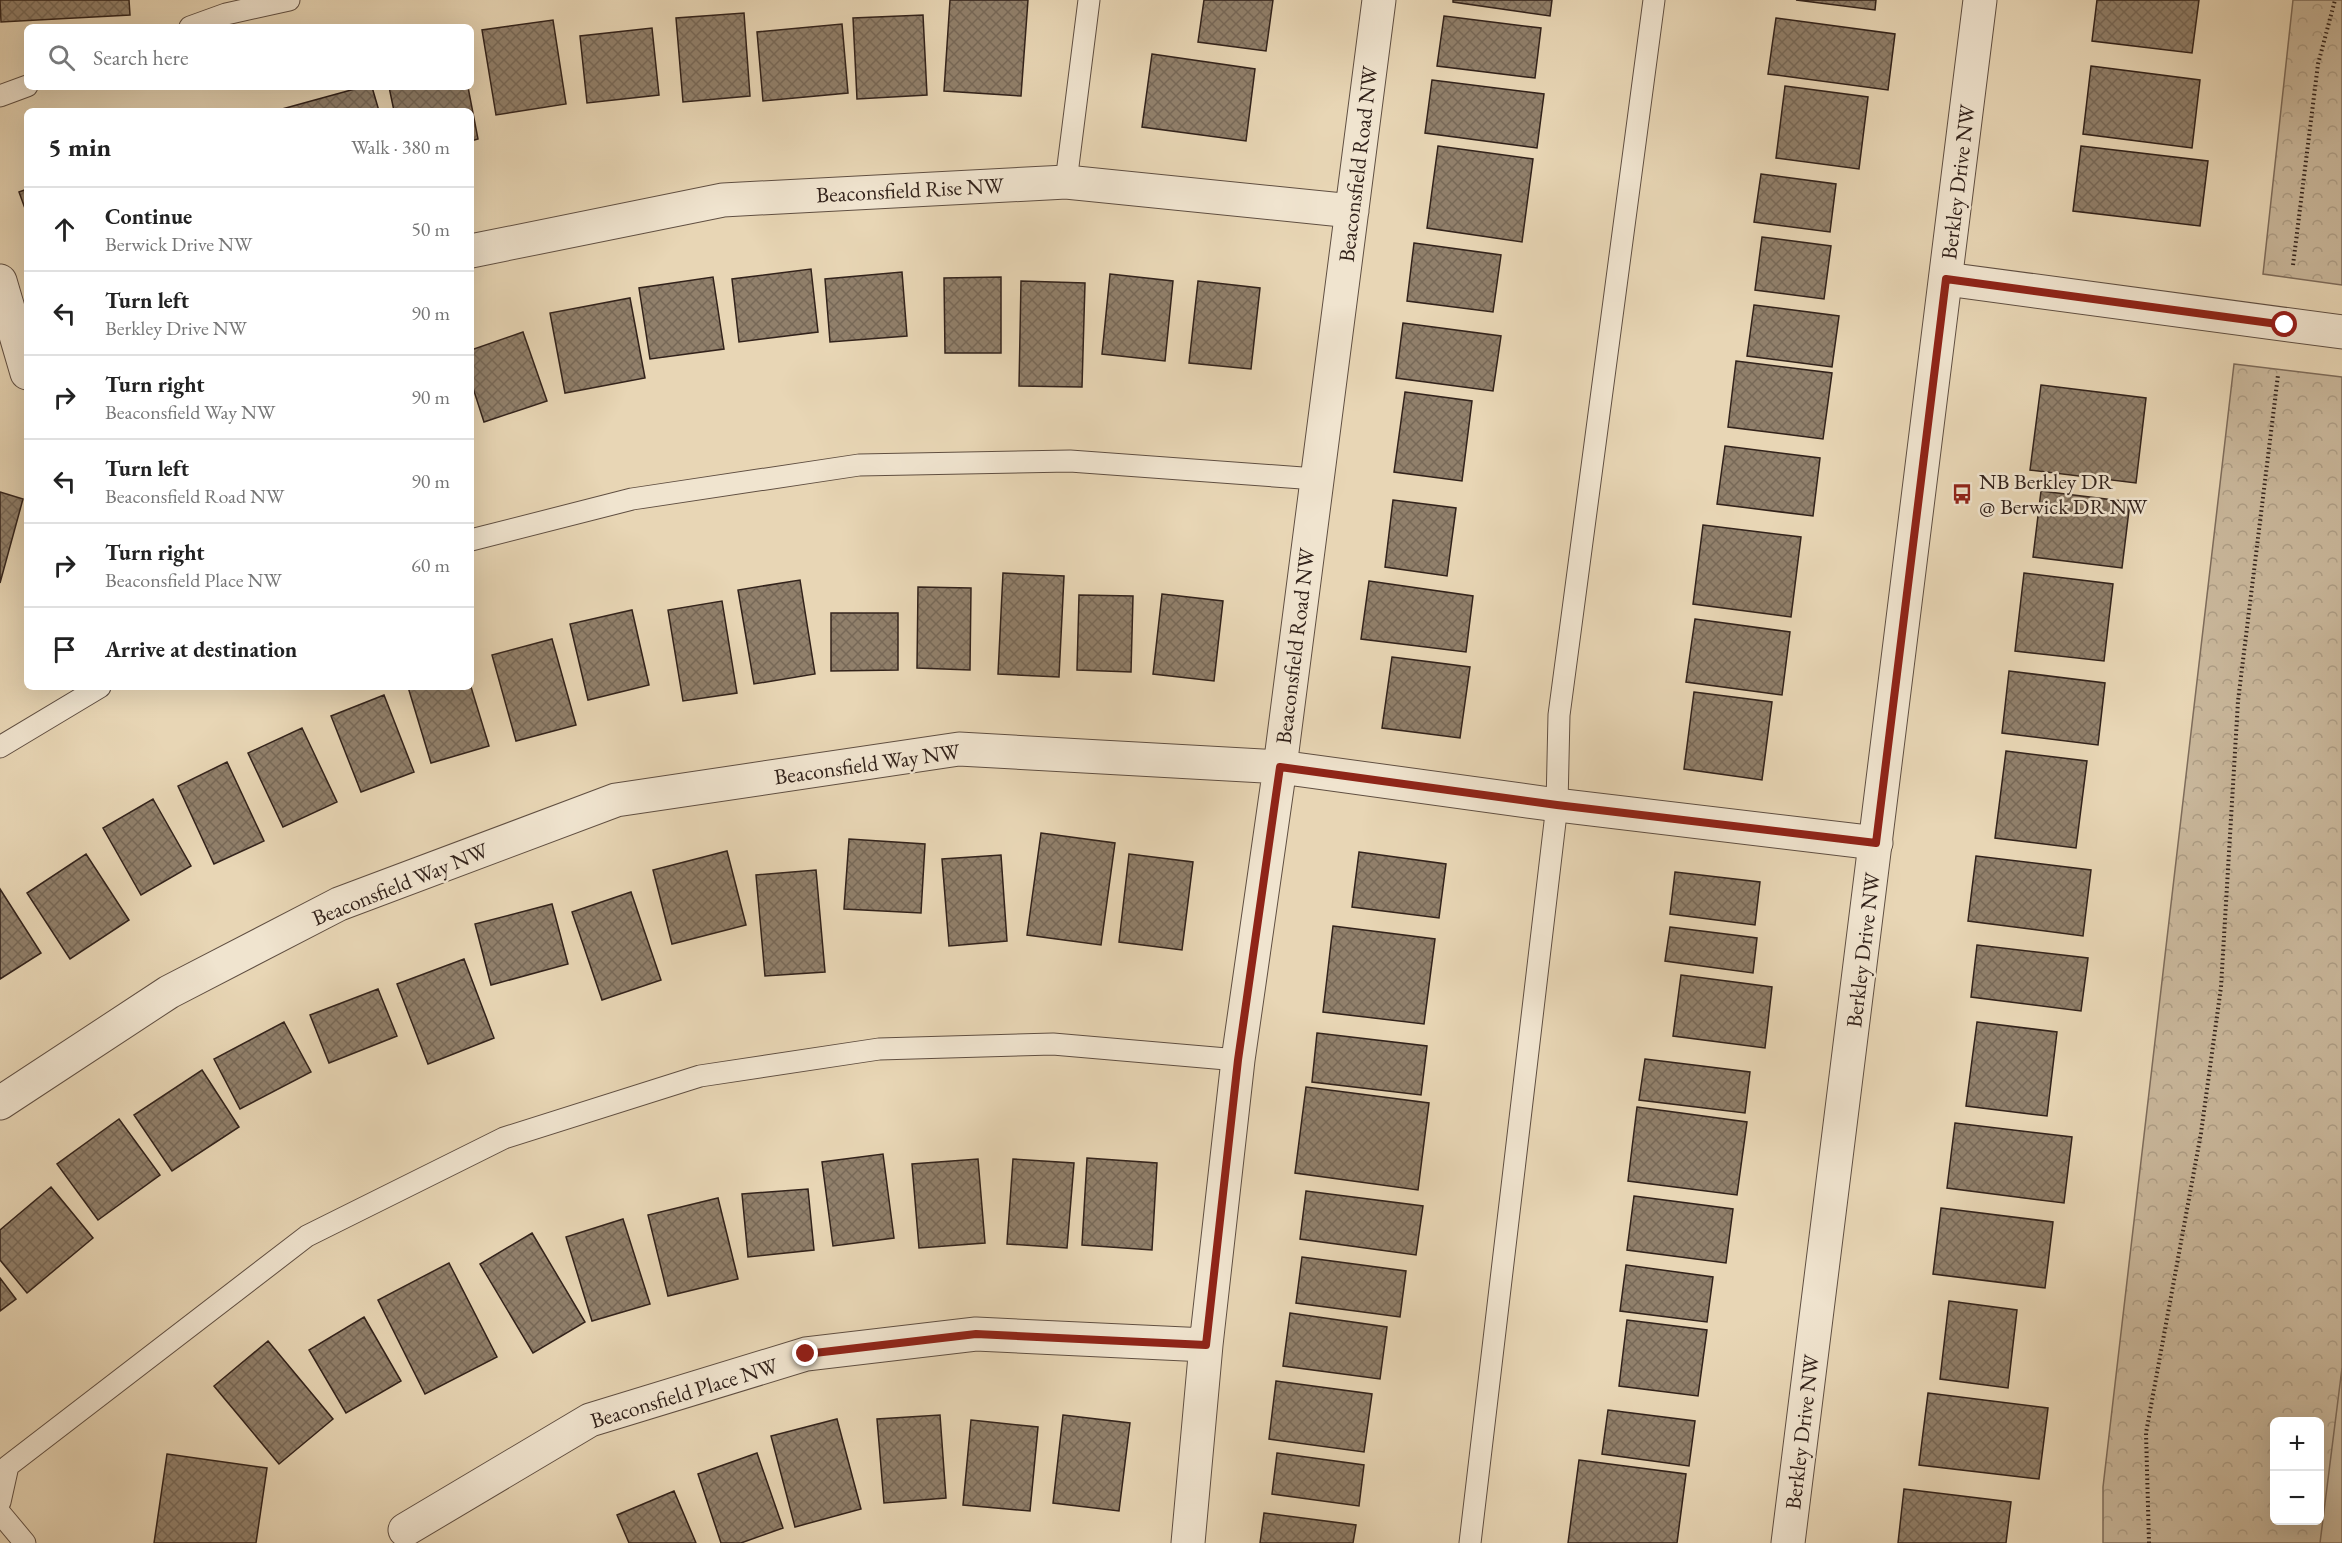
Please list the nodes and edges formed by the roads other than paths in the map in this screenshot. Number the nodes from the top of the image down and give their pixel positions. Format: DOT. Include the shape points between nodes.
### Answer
graph roads {
  1 [pos="289,0"];
  2 [pos="1089,0"];
  3 [pos="1379,0"];
  4 [pos="1654,0"];
  5 [pos="1980,0"];
  6 [pos="226,7"];
  7 [pos="195,24"];
  8 [pos="24,87"];
  9 [pos="0,96"];
  10 [pos="1066,182"];
  11 [pos="1352,211"];
  12 [pos="474,249"];
  13 [pos="1946,279"];
  14 [pos="0,281"];
  15 [pos="2342,332"];
  16 [pos="24,363"];
  17 [pos="1316,478"];
  18 [pos="474,539"];
  19 [pos="95,690"];
  20 [pos="0,747"];
  21 [pos="1280,767"];
  22 [pos="1557,805"];
  23 [pos="1876,843"];
  24 [pos="1238,1060"];
  25 [pos="0,1103"];
  26 [pos="1206,1345"];
  27 [pos="0,1502"];
  28 [pos="0,1513"];
  29 [pos="405,1530"];
  30 [pos="26,1543"];
  31 [pos="1188,1543"];
  32 [pos="1470,1543"];
  33 [pos="1788,1543"];
  1 -- 6 [label="lane"];
  2 -- 10 [label="lane"];
  3 -- 11 [label="street, Beaconsfield Road NW"];
  4 -- 22 [label="lane" via="1559,715"];
  5 -- 13 [label="street, Berkley Drive NW"];
  6 -- 7 [label="lane"];
  8 -- 9 [label="lane"];
  10 -- 11 [label="street, Beaconsfield Rise NW"];
  10 -- 12 [label="street, Beaconsfield Rise NW" via="723,200"];
  11 -- 17 [label="street, Beaconsfield Road NW"];
  13 -- 15 [label="street"];
  13 -- 23 [label="street, Berkley Drive NW"];
  14 -- 16 [label="street"];
  17 -- 18 [label="lane" via="1070,461 859,465 632,499"];
  17 -- 21 [label="street, Beaconsfield Road NW"];
  19 -- 20 [label="lane"];
  21 -- 22 [label="street, Beaconsfield Way NW"];
  21 -- 24 [label="street, Beaconsfield Road NW"];
  21 -- 25 [label="street, Beaconsfield Way NW" via="959,749 616,800 339,904 169,992"];
  22 -- 23 [label="street, Beaconsfield Way NW"];
  22 -- 32 [label="lane"];
  23 -- 33 [label="street, Berkley Drive NW"];
  24 -- 26 [label="street, Beaconsfield Road NW"];
  24 -- 27 [label="lane" via="1053,1044 879,1049 700,1076 504,1138 307,1236 8,1466"];
  26 -- 29 [label="street, Beaconsfield Place NW" via="976,1334 806,1354 590,1420"];
  26 -- 31 [label="street, Beaconsfield Road NW"];
  28 -- 30 [label="lane"];
}
